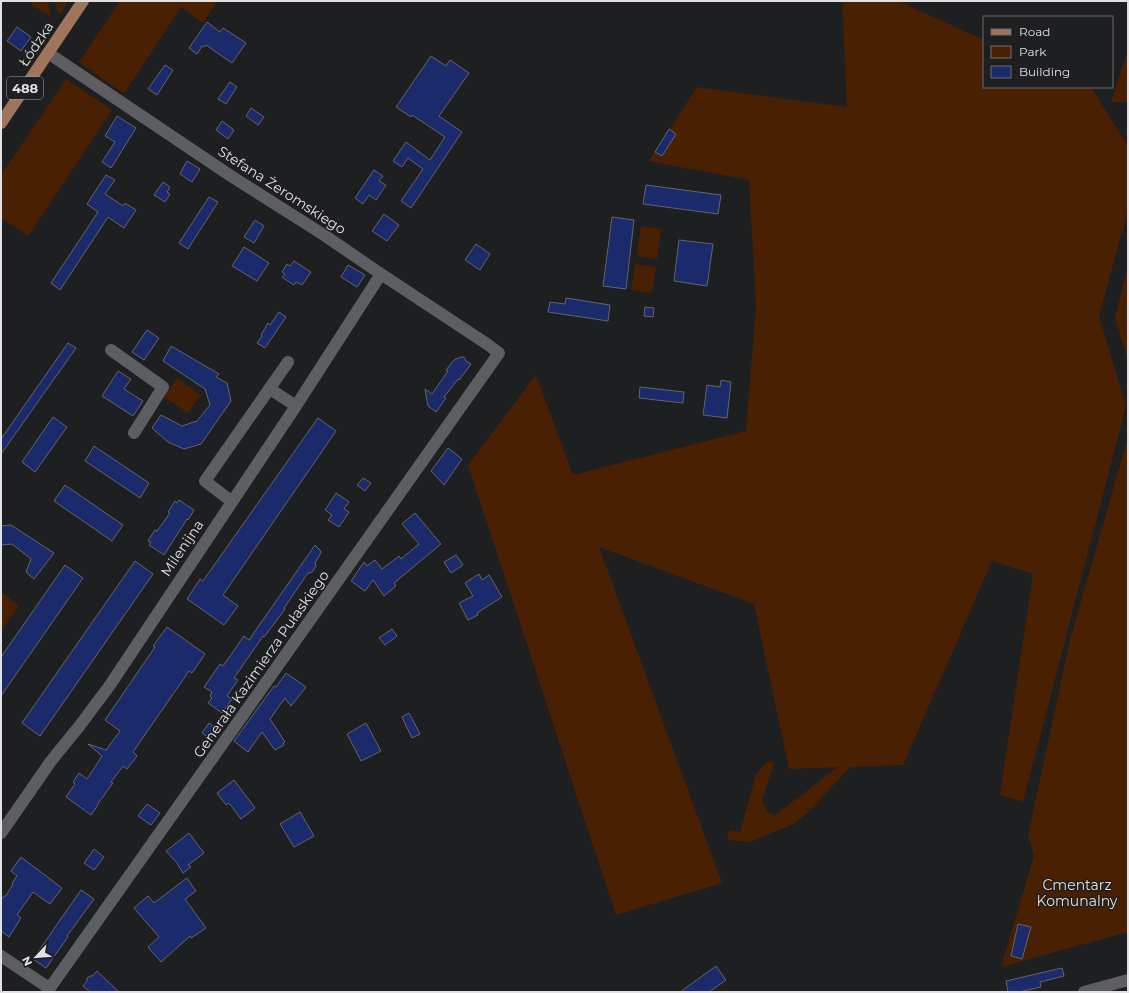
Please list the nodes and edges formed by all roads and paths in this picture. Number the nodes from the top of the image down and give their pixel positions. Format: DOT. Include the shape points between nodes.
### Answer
graph roads {
  1 [pos="84,1"];
  2 [pos="48,53"];
  3 [pos="1,123"];
  4 [pos="381,274"];
  5 [pos="111,350"];
  6 [pos="499,353"];
  7 [pos="288,362"];
  8 [pos="270,389"];
  9 [pos="296,406"];
  10 [pos="134,433"];
  11 [pos="231,501"];
  12 [pos="1,833"];
  13 [pos="1,956"];
  14 [pos="1128,980"];
  15 [pos="48,990"];
  16 [pos="1084,992"];
  1 -- 2 [label="main road, Łódzka / 488"];
  2 -- 3 [label="main road, Łódzka / 488"];
  2 -- 4 [label="street, Stefana Żeromskiego"];
  4 -- 6 [label="street, Stefana Żeromskiego"];
  4 -- 9 [label="street, Milenijna"];
  5 -- 10 [label="street" via="163,387"];
  6 -- 15 [label="street, Generała Kazimierza Pułaskiego"];
  7 -- 8 [label="street"];
  8 -- 9 [label="street"];
  8 -- 11 [label="street" via="205,481"];
  9 -- 11 [label="street, Milenijna"];
  11 -- 12 [label="street, Milenijna" via="110,685 50,761"];
  13 -- 15 [label="street"];
  14 -- 16 [label="street"];
}
